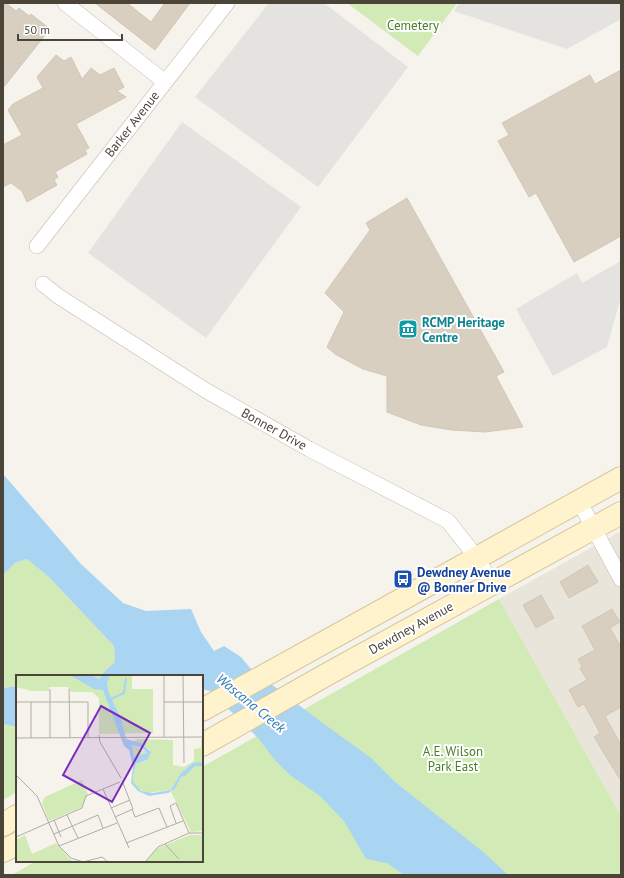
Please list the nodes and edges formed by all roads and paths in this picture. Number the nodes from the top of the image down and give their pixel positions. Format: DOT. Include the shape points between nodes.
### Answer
graph roads {
  1 [pos="65,3"];
  2 [pos="228,3"];
  3 [pos="165,82"];
  4 [pos="37,246"];
  5 [pos="42,284"];
  6 [pos="621,478"];
  7 [pos="578,501"];
  8 [pos="621,513"];
  9 [pos="594,528"];
  10 [pos="477,558"];
  11 [pos="621,579"];
  12 [pos="492,584"];
  13 [pos="203,709"];
  14 [pos="203,744"];
  15 [pos="16,817"];
  16 [pos="3,825"];
  17 [pos="16,844"];
  18 [pos="3,850"];
  1 -- 3 [label="street"];
  2 -- 3 [label="street, Barker Avenue"];
  3 -- 4 [label="street, Barker Avenue"];
  5 -- 10 [label="street, Bonner Drive" via="205,390 309,449 448,521"];
  6 -- 7 [label="main road"];
  7 -- 9 [label="street"];
  7 -- 10 [label="main road"];
  8 -- 9 [label="main road, Dewdney Avenue"];
  9 -- 11 [label="street"];
  9 -- 12 [label="main road, Dewdney Avenue"];
  10 -- 12 [label="street, Bonner Drive"];
  10 -- 13 [label="main road"];
  12 -- 14 [label="main road, Dewdney Avenue"];
  15 -- 16 [label="main road"];
  17 -- 18 [label="main road"];
}
